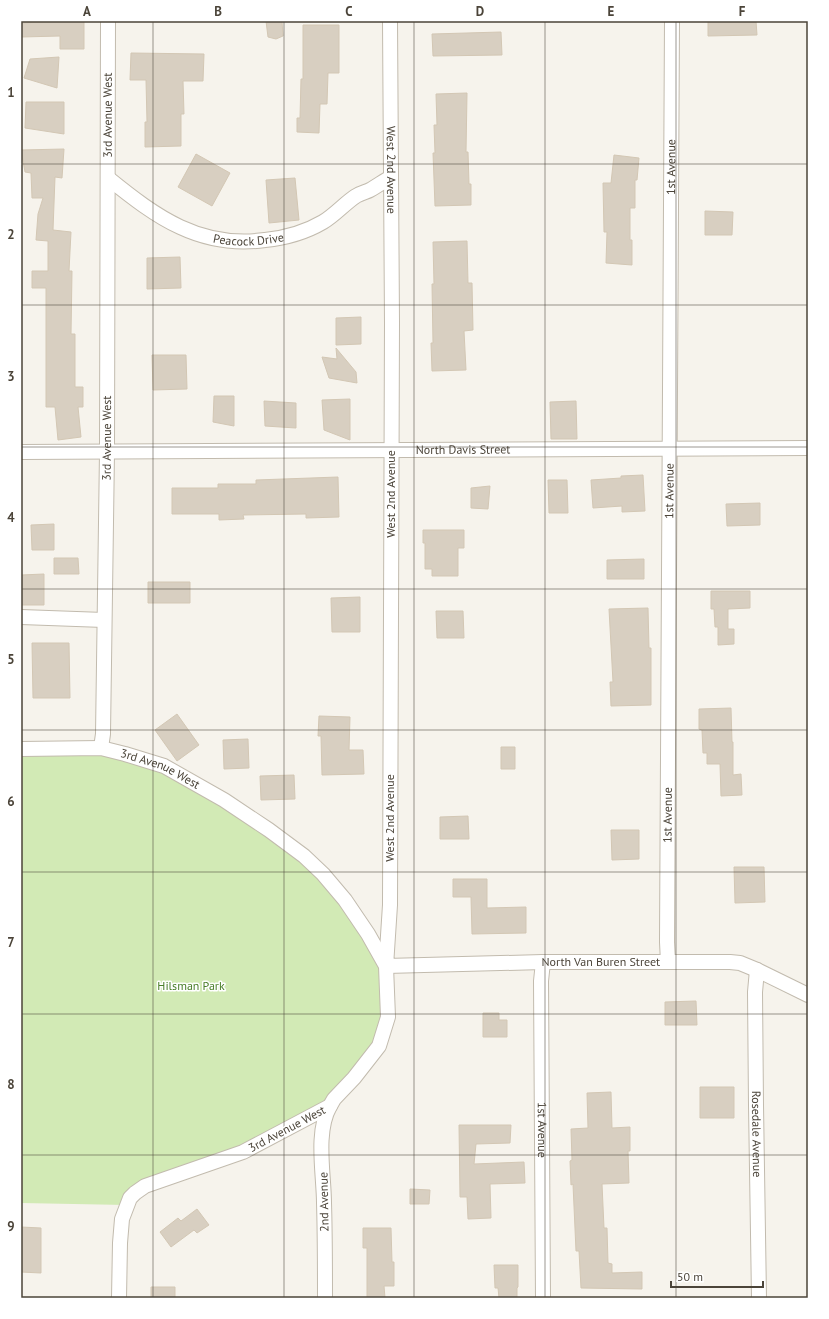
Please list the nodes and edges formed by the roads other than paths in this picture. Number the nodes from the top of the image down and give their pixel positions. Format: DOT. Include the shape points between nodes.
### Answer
graph roads {
  1 [pos="108,21"];
  2 [pos="390,21"];
  3 [pos="672,21"];
  4 [pos="391,177"];
  5 [pos="108,178"];
  6 [pos="808,448"];
  7 [pos="670,449"];
  8 [pos="392,451"];
  9 [pos="21,452"];
  10 [pos="107,452"];
  11 [pos="21,617"];
  12 [pos="104,620"];
  13 [pos="101,748"];
  14 [pos="21,749"];
  15 [pos="543,962"];
  16 [pos="668,962"];
  17 [pos="386,966"];
  18 [pos="757,970"];
  19 [pos="808,995"];
  20 [pos="330,1106"];
  21 [pos="119,1298"];
  22 [pos="325,1298"];
  23 [pos="543,1298"];
  24 [pos="759,1298"];
  1 -- 5 [label="street, 3rd Avenue West"];
  2 -- 4 [label="street, West 2nd Avenue"];
  3 -- 7 [label="street, 1st Avenue"];
  4 -- 5 [label="street, Peacock Drive" via="357,196 323,222 276,239 250,242 228,242 209,238 172,224"];
  4 -- 8 [label="street, West 2nd Avenue"];
  5 -- 10 [label="street, 3rd Avenue West"];
  6 -- 7 [label="street, North Davis Street"];
  7 -- 8 [label="street, North Davis Street"];
  7 -- 16 [label="street, 1st Avenue"];
  8 -- 10 [label="street, North Davis Street"];
  8 -- 17 [label="street, West 2nd Avenue" via="390,897"];
  9 -- 10 [label="street, North Davis Street"];
  10 -- 12 [label="street, 3rd Avenue West"];
  11 -- 12 [label="street"];
  12 -- 13 [label="street, 3rd Avenue West"];
  13 -- 14 [label="street"];
  13 -- 17 [label="street, 3rd Avenue West" via="164,766 230,804 304,856 345,900"];
  15 -- 16 [label="street, North Van Buren Street"];
  15 -- 17 [label="street, North Van Buren Street"];
  15 -- 23 [label="street, 1st Avenue"];
  16 -- 18 [label="street, North Van Buren Street" via="730,962"];
  17 -- 20 [label="street, 3rd Avenue West" via="388,1017 379,1046"];
  18 -- 19 [label="street, North Van Buren Street"];
  18 -- 24 [label="street, Rosedale Avenue" via="755,992"];
  20 -- 21 [label="street, 3rd Avenue West" via="243,1152 145,1186 135,1193 130,1198 122,1219"];
  20 -- 22 [label="street, 2nd Avenue" via="324,1123 322,1142"];
}
